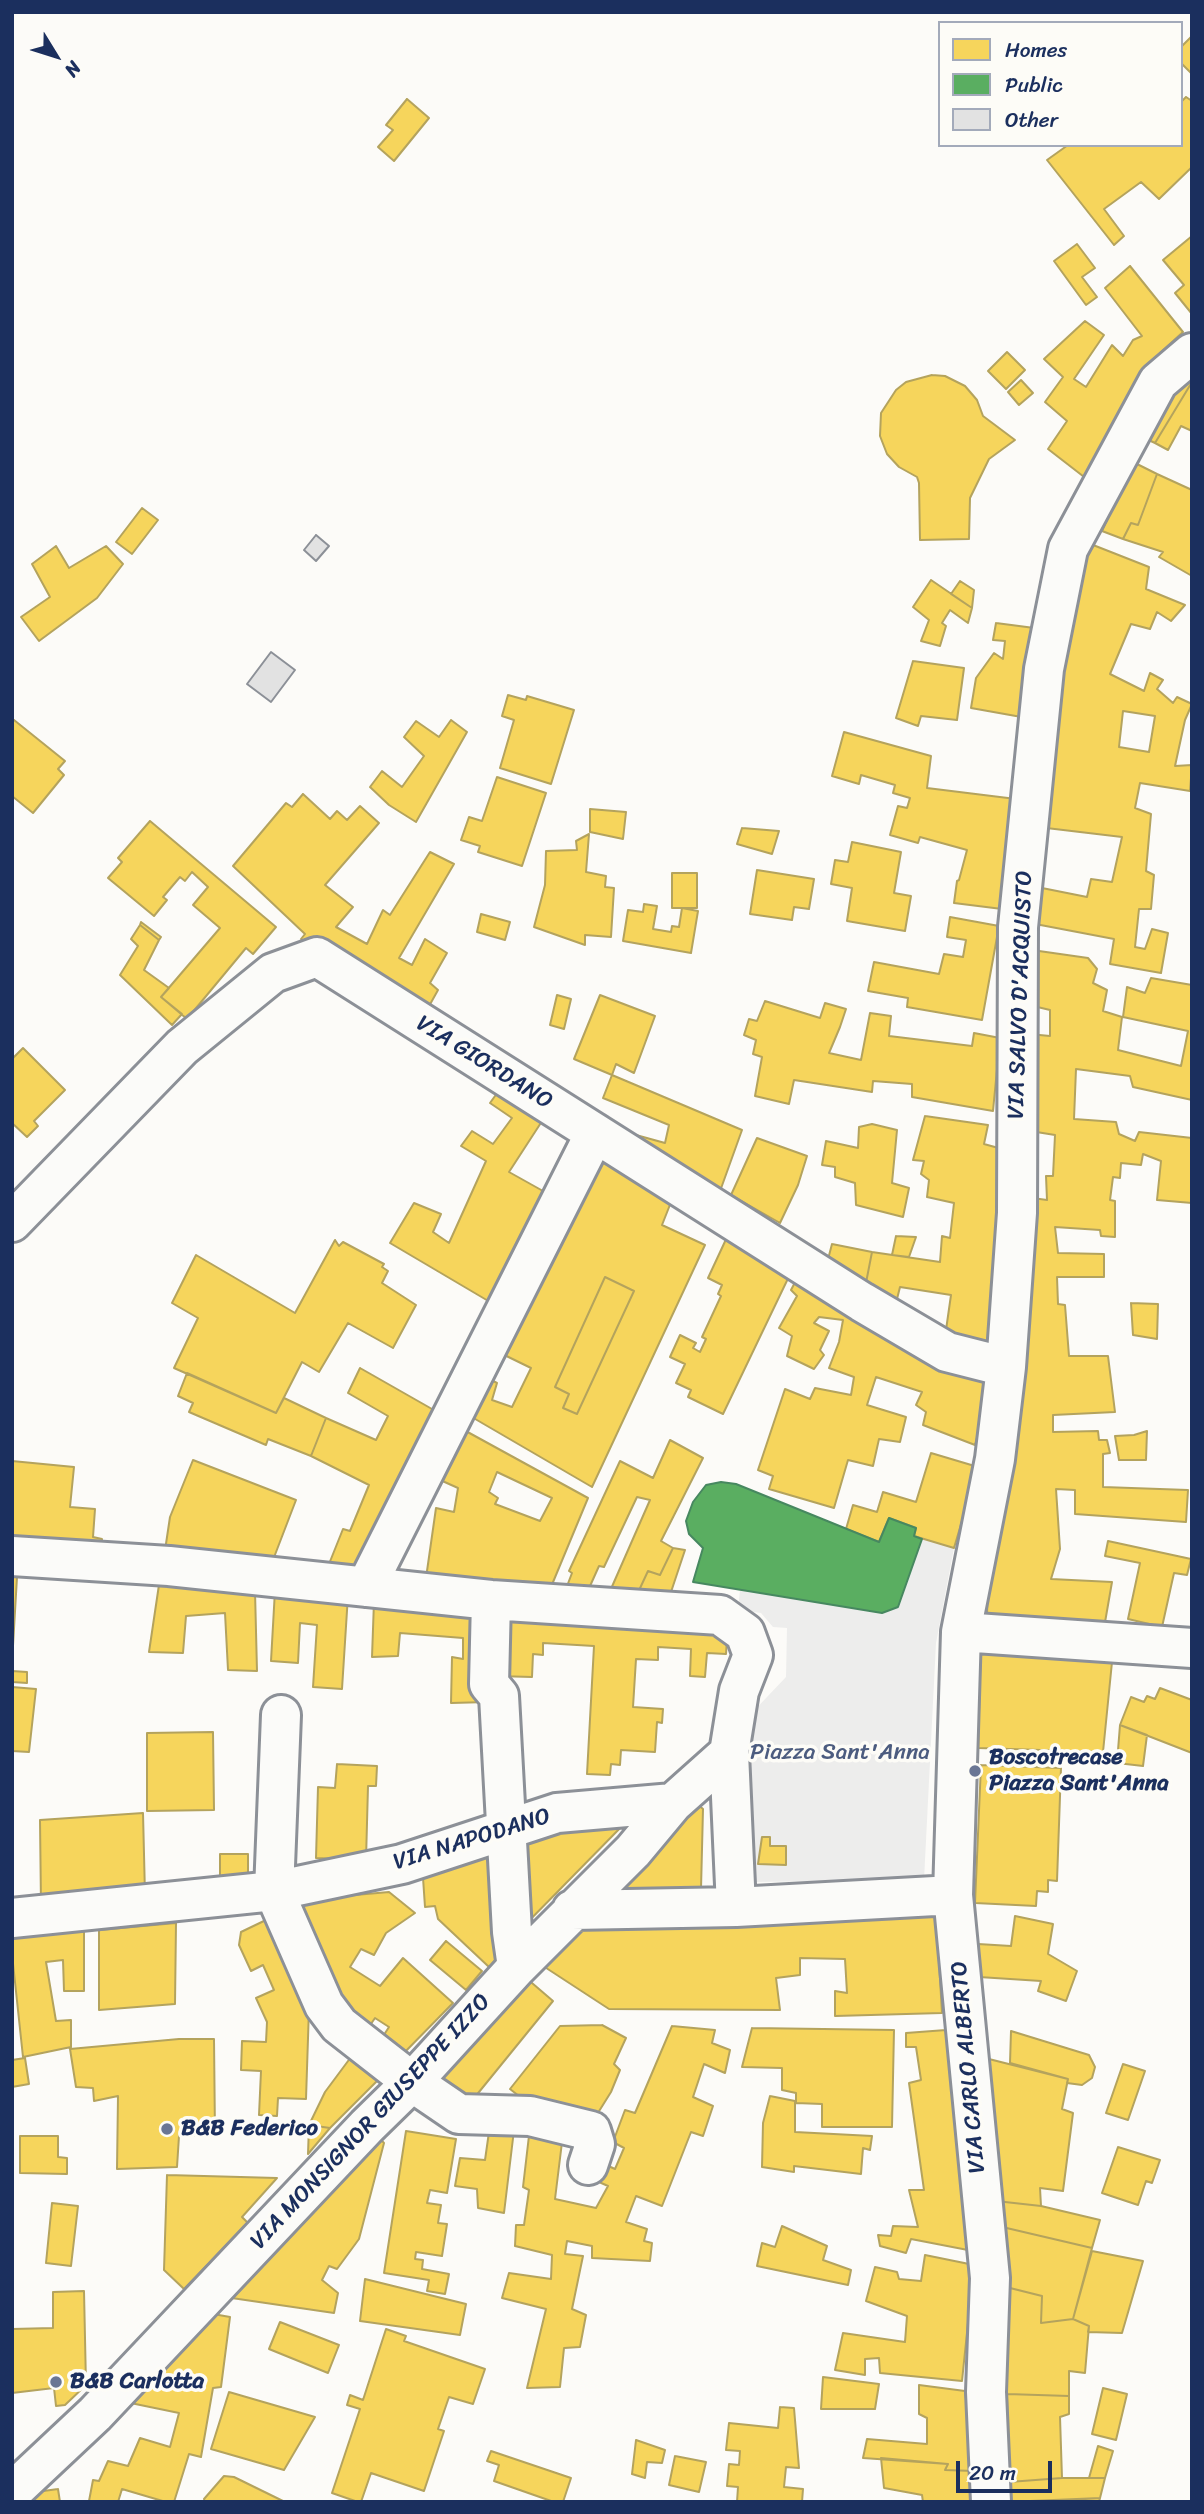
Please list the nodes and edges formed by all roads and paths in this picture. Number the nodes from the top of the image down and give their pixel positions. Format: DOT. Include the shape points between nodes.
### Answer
graph roads {
  1 [pos="1192,353"];
  2 [pos="595,1133"];
  3 [pos="12,1222"];
  4 [pos="1006,1367"];
  5 [pos="12,1556"];
  6 [pos="366,1587"];
  7 [pos="491,1600"];
  8 [pos="961,1632"];
  9 [pos="1192,1648"];
  10 [pos="281,1715"];
  11 [pos="729,1753"];
  12 [pos="673,1803"];
  13 [pos="508,1828"];
  14 [pos="274,1891"];
  15 [pos="953,1895"];
  16 [pos="736,1907"];
  17 [pos="572,1910"];
  18 [pos="12,1918"];
  19 [pos="517,1967"];
  20 [pos="412,2082"];
  21 [pos="587,2165"];
  22 [pos="12,2492"];
  23 [pos="991,2502"];
  1 -- 4 [label="street, VIA SALVO D'ACQUISTO" via="1158,382 1068,549 1044,669 1018,927 1017,1213"];
  2 -- 3 [label="street, VIA GIORDANO" via="317,957 272,973 182,1047"];
  2 -- 4 [label="street, VIA GIORDANO" via="947,1352"];
  2 -- 6 [label="street"];
  4 -- 8 [label="street, VIA SALVO D'ACQUISTO" via="995,1459"];
  5 -- 6 [label="street" via="169,1566"];
  6 -- 7 [label="street"];
  7 -- 11 [label="street" via="720,1615 745,1633 752,1655 739,1691"];
  7 -- 13 [label="street" via="489,1685 499,1696"];
  8 -- 9 [label="street"];
  8 -- 15 [label="street, VIA CARLO ALBERTO"];
  10 -- 14 [label="street"];
  11 -- 12 [label="street, VIA MONSIGNOR GIUSEPPE IZZO"];
  11 -- 16 [label="street"];
  12 -- 13 [label="street, VIA NAPODANO" via="557,1813"];
  12 -- 17 [label="street, VIA MONSIGNOR GIUSEPPE IZZO" via="633,1852"];
  13 -- 14 [label="street, VIA NAPODANO" via="402,1864"];
  13 -- 19 [label="street"];
  14 -- 18 [label="street, VIA NAPODANO"];
  14 -- 20 [label="street" via="324,2005 339,2025"];
  15 -- 16 [label="street"];
  15 -- 23 [label="street, VIA CARLO ALBERTO" via="990,2278 986,2392"];
  16 -- 17 [label="street"];
  17 -- 19 [label="street, VIA MONSIGNOR GIUSEPPE IZZO"];
  19 -- 20 [label="street, VIA MONSIGNOR GIUSEPPE IZZO"];
  20 -- 21 [label="street" via="459,2114 530,2116 591,2131 595,2144"];
  20 -- 22 [label="street, VIA MONSIGNOR GIUSEPPE IZZO" via="95,2414"];
}
